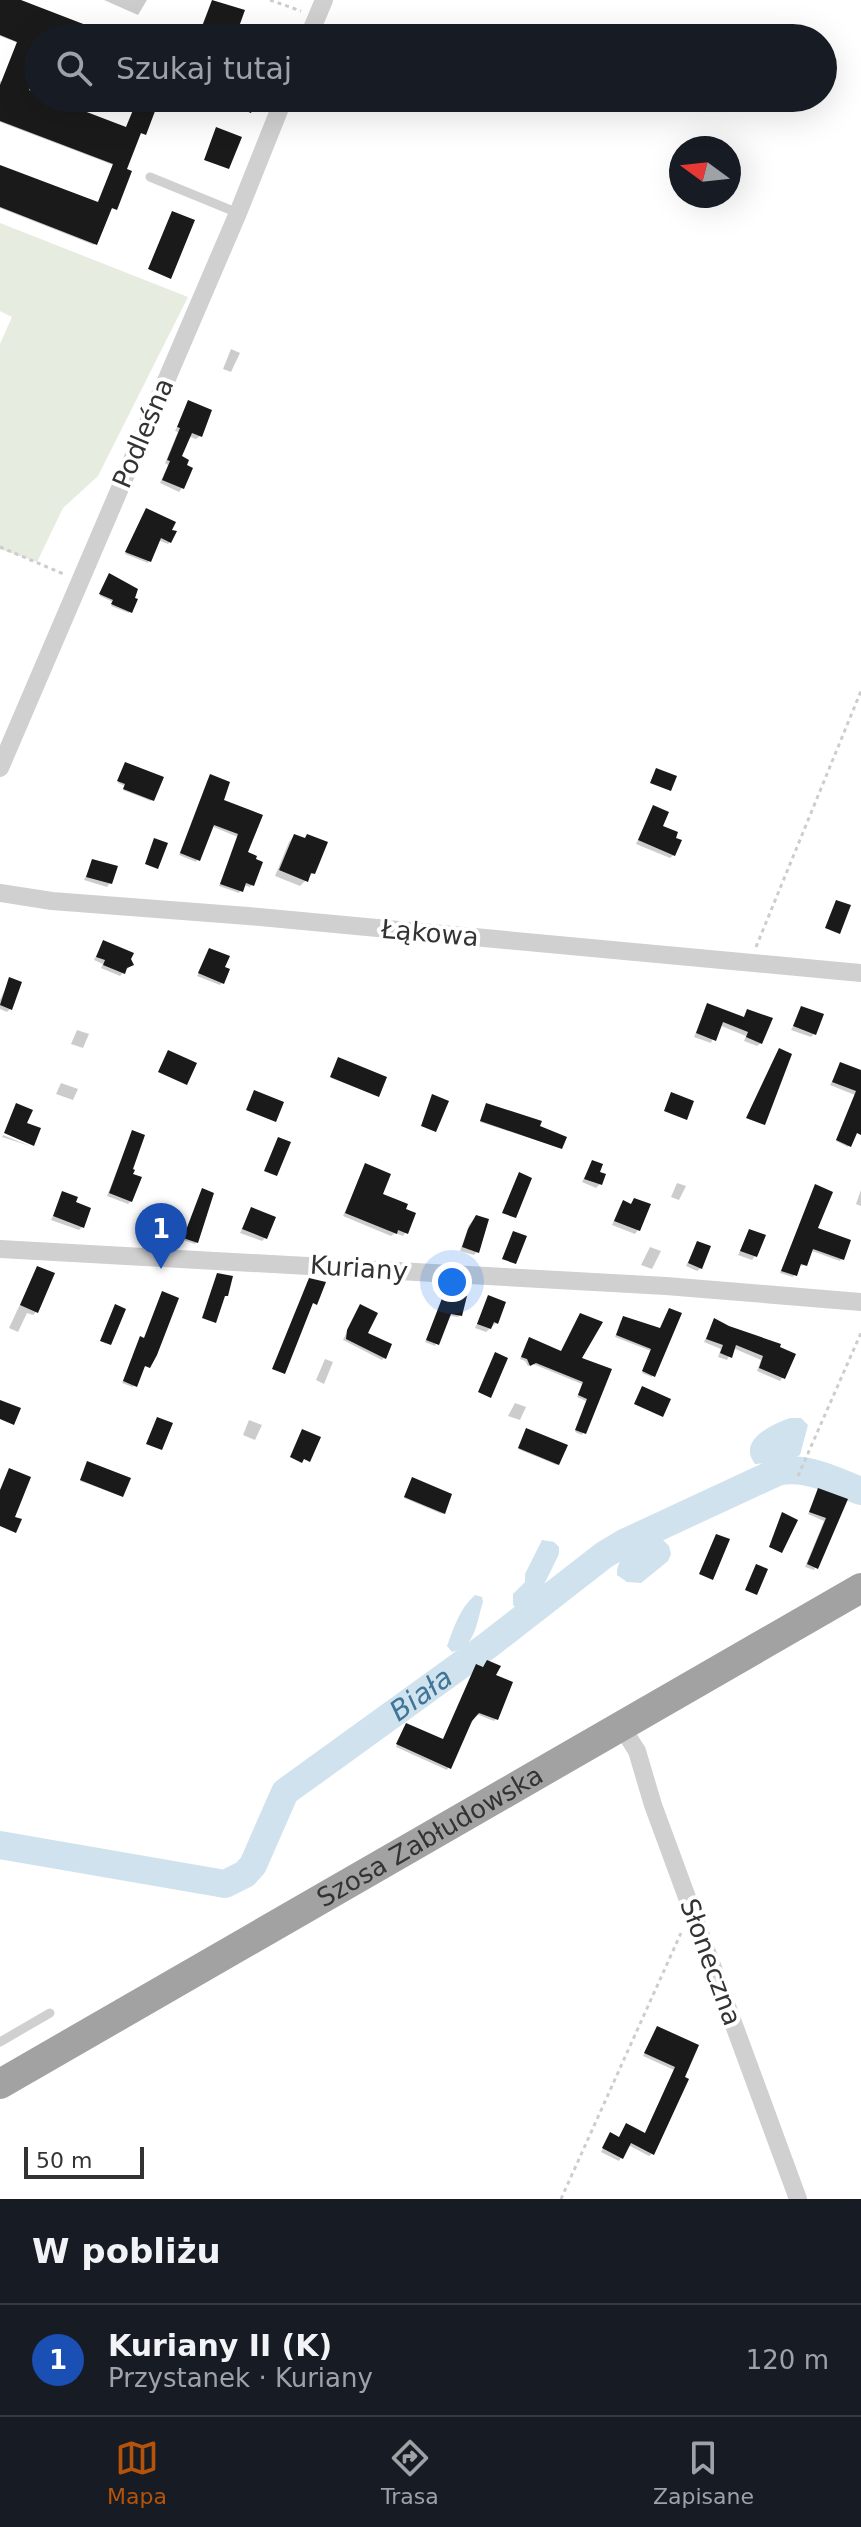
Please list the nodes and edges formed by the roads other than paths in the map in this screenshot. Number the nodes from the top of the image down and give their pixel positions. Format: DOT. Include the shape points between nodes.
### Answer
graph roads {
  1 [pos="278,112"];
  2 [pos="150,177"];
  3 [pos="238,213"];
  4 [pos="0,768"];
  5 [pos="0,893"];
  6 [pos="861,973"];
  7 [pos="0,1249"];
  8 [pos="861,1302"];
  9 [pos="861,1588"];
  10 [pos="621,1726"];
  11 [pos="50,2013"];
  12 [pos="0,2042"];
  13 [pos="0,2084"];
  14 [pos="798,2199"];
  1 -- 3 [label="street, Podleśna"];
  2 -- 3 [label="lane"];
  3 -- 4 [label="street, Podleśna"];
  5 -- 6 [label="street, Łąkowa"];
  7 -- 8 [label="street, Kuriany"];
  9 -- 10 [label="highway, Szosa Zabłudowska"];
  10 -- 13 [label="highway, Szosa Zabłudowska"];
  10 -- 14 [label="street, Słoneczna" via="637,1751"];
  11 -- 12 [label="lane"];
}
